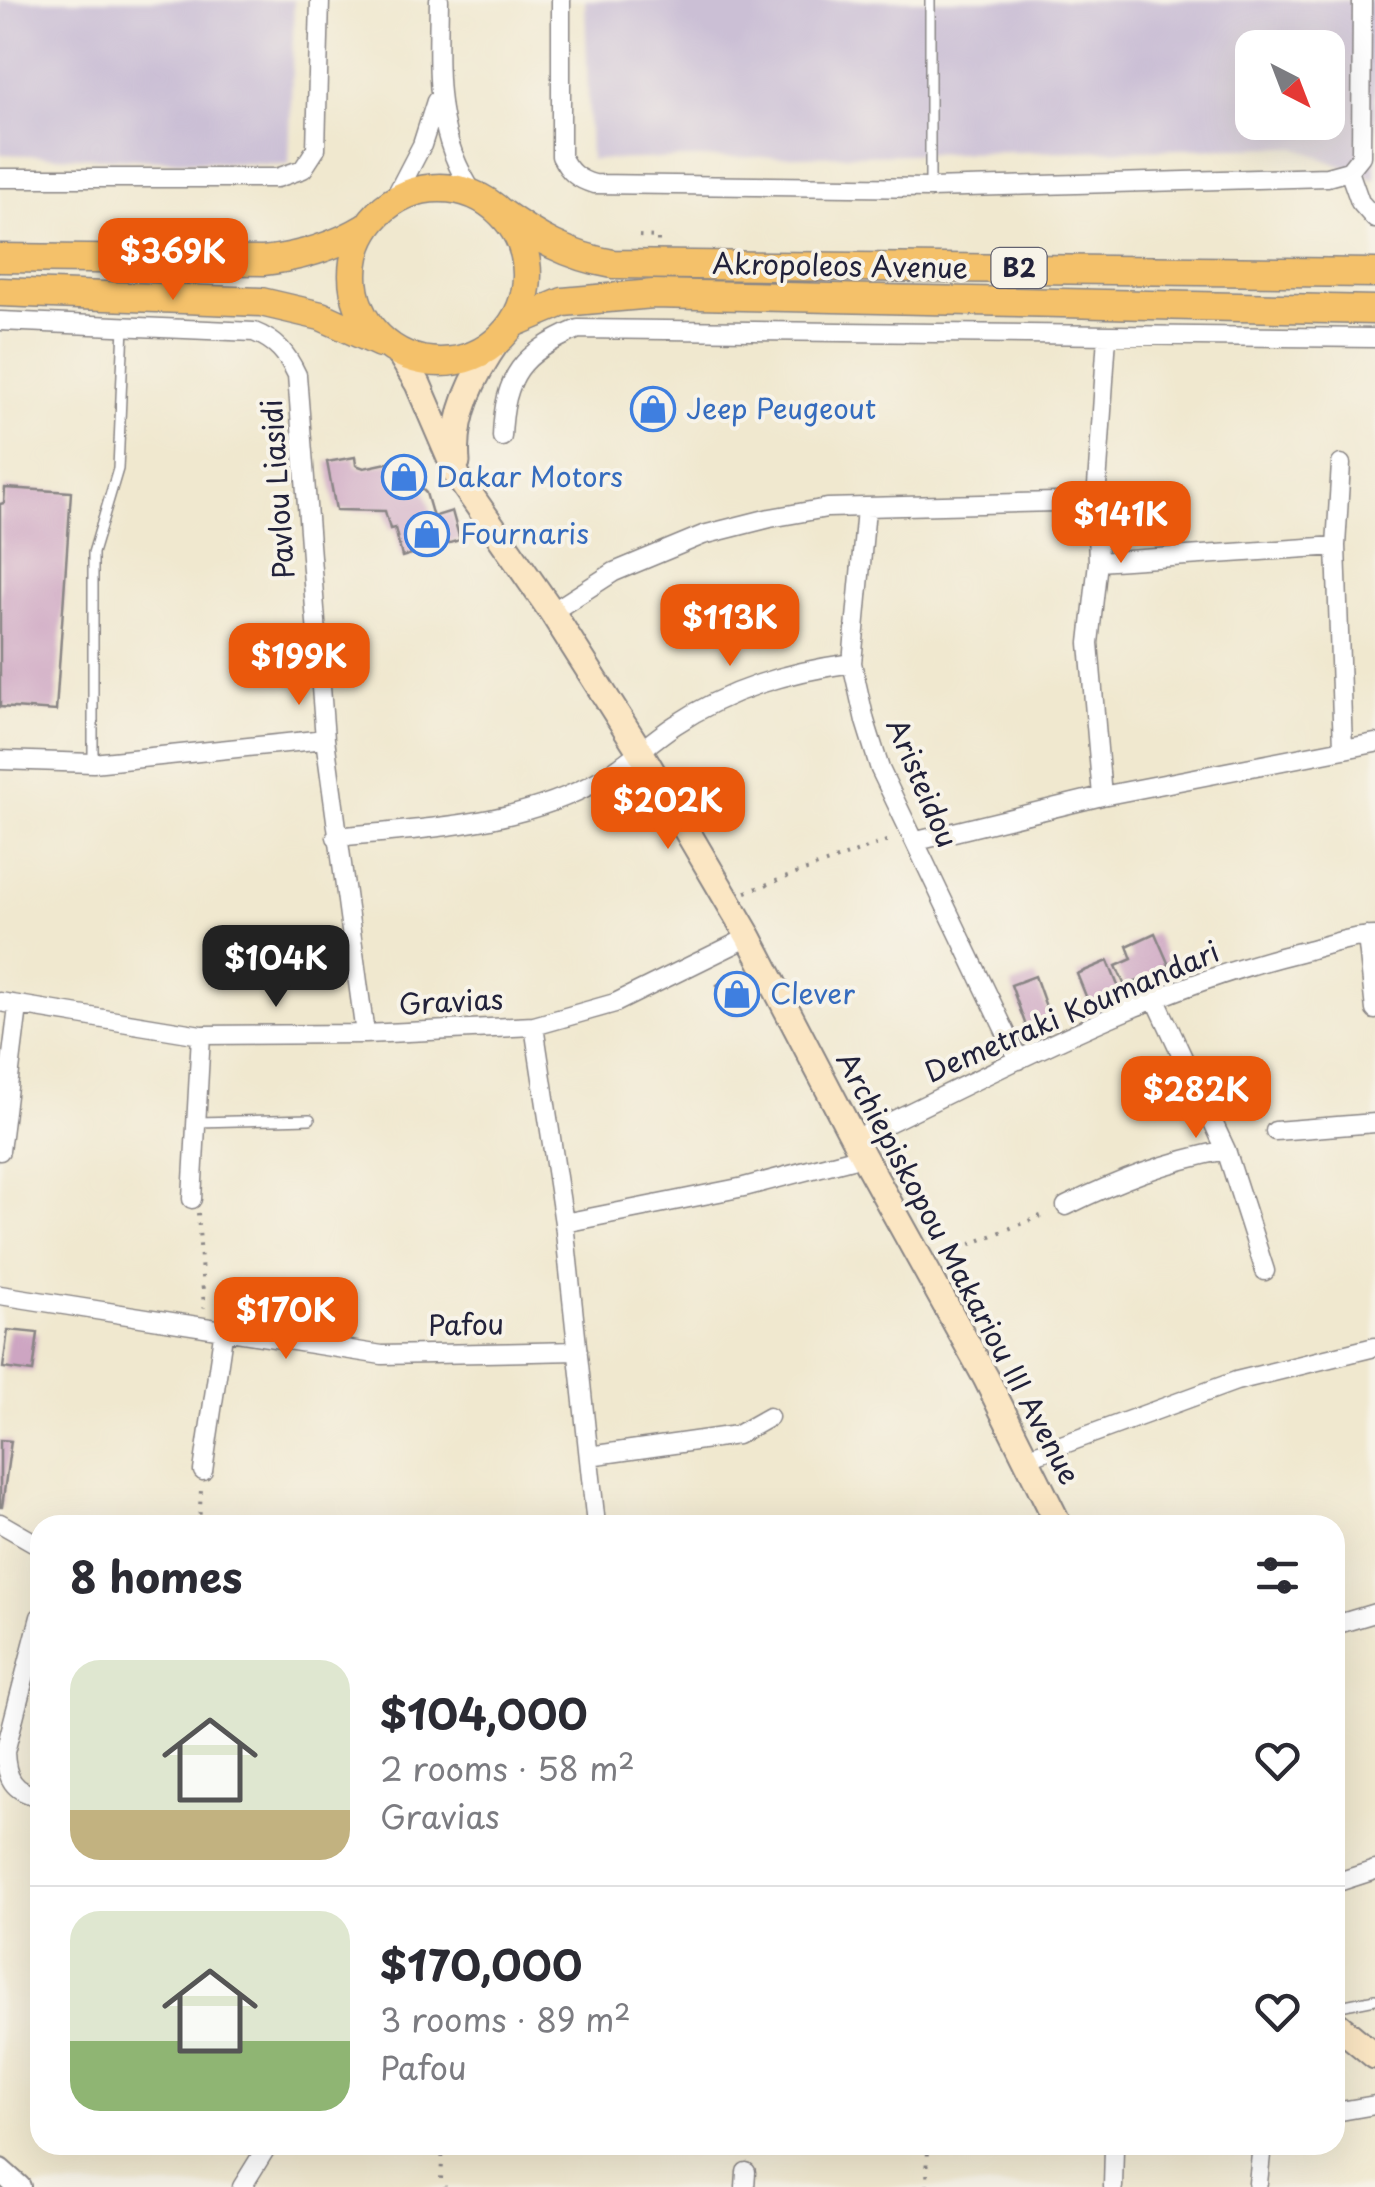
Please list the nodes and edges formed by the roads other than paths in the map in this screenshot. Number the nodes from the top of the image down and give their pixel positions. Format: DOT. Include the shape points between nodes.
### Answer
graph roads {
  1 [pos="320,0"];
  2 [pos="439,0"];
  3 [pos="561,0"];
  4 [pos="930,0"];
  5 [pos="1362,0"];
  6 [pos="438,94"];
  7 [pos="1362,162"];
  8 [pos="0,178"];
  9 [pos="930,188"];
  10 [pos="474,194"];
  11 [pos="393,201"];
  12 [pos="499,210"];
  13 [pos="1375,219"];
  14 [pos="366,228"];
  15 [pos="0,258"];
  16 [pos="1375,274"];
  17 [pos="0,292"];
  18 [pos="1362,310"];
  19 [pos="0,322"];
  20 [pos="124,326"];
  21 [pos="506,331"];
  22 [pos="1107,336"];
  23 [pos="1375,338"];
  24 [pos="394,350"];
  25 [pos="502,437"];
  26 [pos="1341,464"];
  27 [pos="458,477"];
  28 [pos="1096,500"];
  29 [pos="866,509"];
  30 [pos="1336,546"];
  31 [pos="1098,562"];
  32 [pos="552,612"];
  33 [pos="852,662"];
  34 [pos="325,739"];
  35 [pos="1375,743"];
  36 [pos="1343,748"];
  37 [pos="640,751"];
  38 [pos="0,760"];
  39 [pos="93,763"];
  40 [pos="1102,796"];
  41 [pos="336,837"];
  42 [pos="914,837"];
  43 [pos="1371,936"];
  44 [pos="750,937"];
  45 [pos="1156,1000"];
  46 [pos="9,1005"];
  47 [pos="1375,1010"];
  48 [pos="534,1026"];
  49 [pos="201,1034"];
  50 [pos="366,1034"];
  51 [pos="1019,1060"];
  52 [pos="310,1120"];
  53 [pos="198,1122"];
  54 [pos="1375,1123"];
  55 [pos="1275,1131"];
  56 [pos="859,1148"];
  57 [pos="1226,1150"];
  58 [pos="0,1151"];
  59 [pos="192,1199"];
  60 [pos="1066,1206"];
  61 [pos="564,1223"];
  62 [pos="1265,1271"];
  63 [pos="0,1295"];
  64 [pos="214,1326"];
  65 [pos="1375,1347"];
  66 [pos="578,1350"];
  67 [pos="770,1417"];
  68 [pos="590,1456"];
  69 [pos="1026,1458"];
  70 [pos="203,1470"];
  71 [pos="595,1515"];
  72 [pos="1055,1515"];
  73 [pos="0,1523"];
  74 [pos="30,1540"];
  75 [pos="1375,1613"];
  76 [pos="1345,1621"];
  77 [pos="30,1656"];
  78 [pos="30,1794"];
  79 [pos="1375,1870"];
  80 [pos="1345,1880"];
  81 [pos="1375,1999"];
  82 [pos="1345,2006"];
  83 [pos="1345,2031"];
  84 [pos="1375,2056"];
  85 [pos="1375,2105"];
  86 [pos="1345,2110"];
  87 [pos="262,2155"];
  88 [pos="1114,2155"];
  89 [pos="1261,2155"];
  90 [pos="0,2170"];
  91 [pos="1258,2183"];
  92 [pos="19,2187"];
  93 [pos="242,2187"];
  94 [pos="1113,2187"];
  1 -- 8 [label="street" via="316,149 303,169 277,178"];
  2 -- 6 [label="street"];
  3 -- 9 [label="street" via="561,156 581,180"];
  4 -- 9 [label="lane"];
  5 -- 7 [label="street"];
  6 -- 10 [label="street" via="450,151"];
  6 -- 11 [label="street"];
  7 -- 9 [label="street" via="1327,178"];
  7 -- 13 [label="street" via="1360,202"];
  10 -- 11 [label="highway, B2" via="424,189"];
  10 -- 12 [label="highway, B2"];
  11 -- 14 [label="highway"];
  12 -- 16 [label="highway, Akropoleos Avenue / B2" via="550,246 613,264"];
  12 -- 21 [label="highway, B2" via="518,236 527,270 521,306"];
  14 -- 15 [label="highway" via="304,255 264,260"];
  14 -- 24 [label="highway" via="354,262 354,290 363,316"];
  17 -- 24 [label="highway, B2" via="261,302 321,316"];
  18 -- 21 [label="highway, Akropoleos Avenue / B2" via="653,294 563,302"];
  19 -- 20 [label="street, Pavlou Liasidi"];
  20 -- 34 [label="street, Pavlou Liasidi" via="254,332 272,339 293,366"];
  20 -- 39 [label="lane" via="118,469 93,553"];
  21 -- 24 [label="highway, B2" via="476,354 450,362"];
  21 -- 27 [label="main road" via="462,407"];
  22 -- 23 [label="street"];
  22 -- 25 [label="street" via="578,329 543,344 515,374 503,404"];
  22 -- 28 [label="street"];
  24 -- 27 [label="main road, Archiepiskopou Makariou III Avenue" via="418,384"];
  26 -- 30 [label="street"];
  27 -- 32 [label="main road, Archiepiskopou Makariou III Avenue"];
  28 -- 29 [label="street"];
  28 -- 31 [label="street"];
  29 -- 32 [label="street" via="827,508 703,536 614,572"];
  29 -- 33 [label="street, Aristeidou"];
  30 -- 31 [label="street"];
  30 -- 36 [label="street"];
  31 -- 40 [label="street" via="1089,643"];
  32 -- 37 [label="main road, Archiepiskopou Makariou III Avenue"];
  33 -- 37 [label="street" via="798,670 716,700"];
  33 -- 42 [label="street, Aristeidou" via="880,769"];
  34 -- 39 [label="street"];
  34 -- 41 [label="street, Pavlou Liasidi"];
  35 -- 36 [label="street"];
  36 -- 40 [label="street"];
  37 -- 41 [label="street" via="601,779 480,823"];
  37 -- 44 [label="main road, Archiepiskopou Makariou III Avenue"];
  38 -- 39 [label="street"];
  40 -- 42 [label="street"];
  41 -- 50 [label="street, Pavlou Liasidi"];
  42 -- 51 [label="street, Aristeidou"];
  43 -- 45 [label="street, Demetraki Koumandari" via="1256,963"];
  43 -- 47 [label="street"];
  44 -- 48 [label="street, Gravias" via="615,1003"];
  44 -- 56 [label="main road, Archiepiskopou Makariou III Avenue"];
  45 -- 51 [label="street, Demetraki Koumandari"];
  45 -- 57 [label="street"];
  46 -- 49 [label="street, Gravias"];
  46 -- 58 [label="street"];
  48 -- 50 [label="street, Gravias"];
  48 -- 61 [label="street"];
  49 -- 50 [label="street, Gravias"];
  49 -- 53 [label="street"];
  51 -- 56 [label="street, Demetraki Koumandari"];
  52 -- 53 [label="lane"];
  53 -- 59 [label="street"];
  54 -- 55 [label="street"];
  56 -- 61 [label="street, Demetraki Koumandari" via="744,1186"];
  56 -- 69 [label="main road, Archiepiskopou Makariou III Avenue"];
  57 -- 60 [label="street" via="1168,1162"];
  57 -- 62 [label="street"];
  61 -- 66 [label="street"];
  63 -- 64 [label="street, Pafou"];
  64 -- 66 [label="street, Pafou" via="382,1354"];
  64 -- 70 [label="street"];
  65 -- 69 [label="street" via="1236,1381"];
  66 -- 68 [label="street"];
  67 -- 68 [label="street" via="737,1435"];
  68 -- 71 [label="street"];
  69 -- 72 [label="main road, Archiepiskopou Makariou III Avenue"];
  73 -- 74 [label="street"];
  75 -- 76 [label="street"];
  77 -- 78 [label="street" via="5,1752 13,1786"];
  79 -- 80 [label="street"];
  81 -- 82 [label="lane"];
  83 -- 84 [label="main road"];
  85 -- 86 [label="street"];
  87 -- 93 [label="street"];
  88 -- 94 [label="street"];
  89 -- 91 [label="street"];
  90 -- 92 [label="street"];
}
